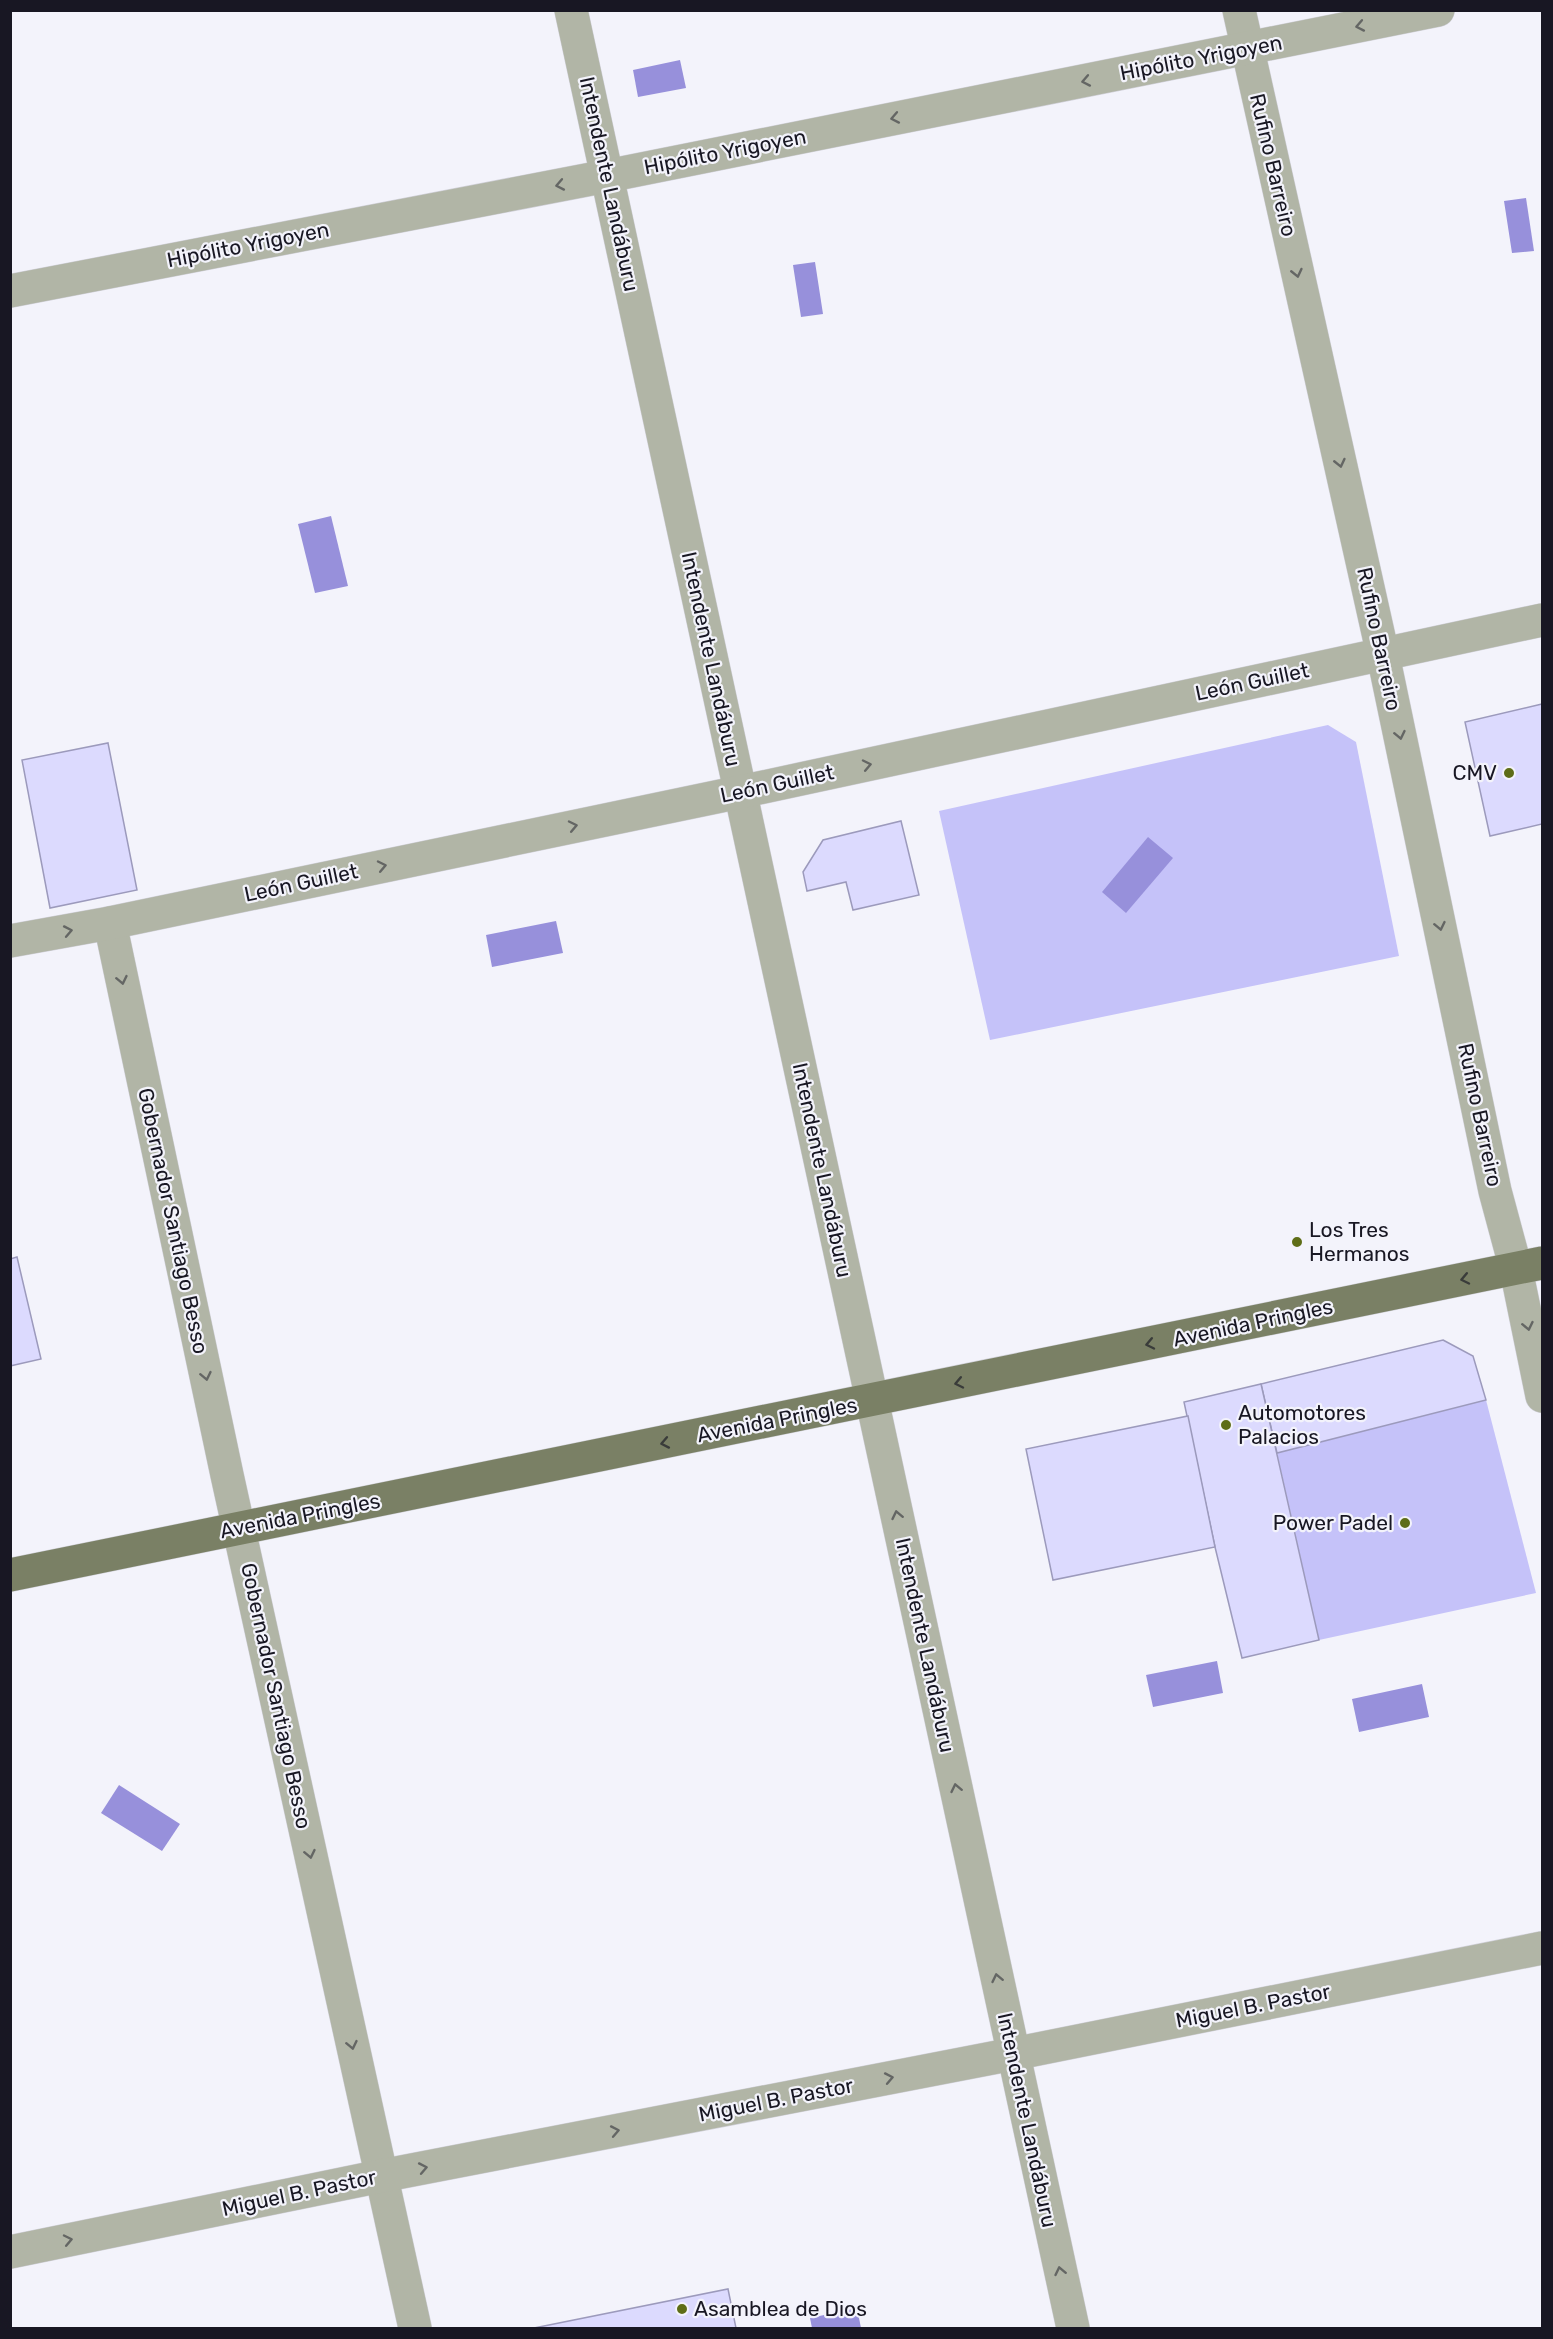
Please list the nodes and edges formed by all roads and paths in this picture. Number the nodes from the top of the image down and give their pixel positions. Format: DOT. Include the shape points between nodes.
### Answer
graph roads {
  1 [pos="571,10"];
  2 [pos="1239,10"];
  3 [pos="1438,10"];
  4 [pos="1247,49"];
  5 [pos="607,176"];
  6 [pos="10,291"];
  7 [pos="1542,620"];
  8 [pos="1383,655"];
  9 [pos="740,792"];
  10 [pos="110,923"];
  11 [pos="10,941"];
  12 [pos="1529,1266"];
  13 [pos="1542,1290"];
  14 [pos="1542,1396"];
  15 [pos="872,1401"];
  16 [pos="239,1529"];
  17 [pos="10,1575"];
  18 [pos="1542,1948"];
  19 [pos="1013,2054"];
  20 [pos="381,2176"];
  21 [pos="10,2252"];
  22 [pos="415,2328"];
  23 [pos="1073,2328"];
  1 -- 5 [label="street, Intendente Landáburu"];
  2 -- 4 [label="street, Rufino Barreiro"];
  3 -- 4 [label="street, Hipólito Yrigoyen, one-way"];
  4 -- 5 [label="street, Hipólito Yrigoyen, one-way"];
  4 -- 8 [label="street, Rufino Barreiro, one-way"];
  5 -- 6 [label="street, Hipólito Yrigoyen, one-way"];
  5 -- 9 [label="street, Intendente Landáburu"];
  7 -- 8 [label="street, León Guillet"];
  9 -- 8 [label="street, León Guillet, one-way"];
  8 -- 12 [label="street, Rufino Barreiro, one-way" via="1496,1191"];
  10 -- 9 [label="street, León Guillet, one-way"];
  9 -- 15 [label="street, Intendente Landáburu"];
  11 -- 10 [label="street, León Guillet, one-way"];
  10 -- 16 [label="street, Gobernador Santiago Besso, one-way"];
  12 -- 13 [label="street"];
  12 -- 14 [label="street, Rufino Barreiro, one-way"];
  12 -- 15 [label="main road, Avenida Pringles, one-way"];
  15 -- 16 [label="main road, Avenida Pringles, one-way"];
  19 -- 15 [label="street, Intendente Landáburu, one-way"];
  16 -- 17 [label="main road, Avenida Pringles"];
  16 -- 20 [label="street, Gobernador Santiago Besso, one-way"];
  18 -- 19 [label="street, Miguel B. Pastor"];
  20 -- 19 [label="street, Miguel B. Pastor, one-way"];
  23 -- 19 [label="street, Intendente Landáburu, one-way"];
  21 -- 20 [label="street, Miguel B. Pastor, one-way"];
  20 -- 22 [label="street, Gobernador Santiago Besso"];
}
